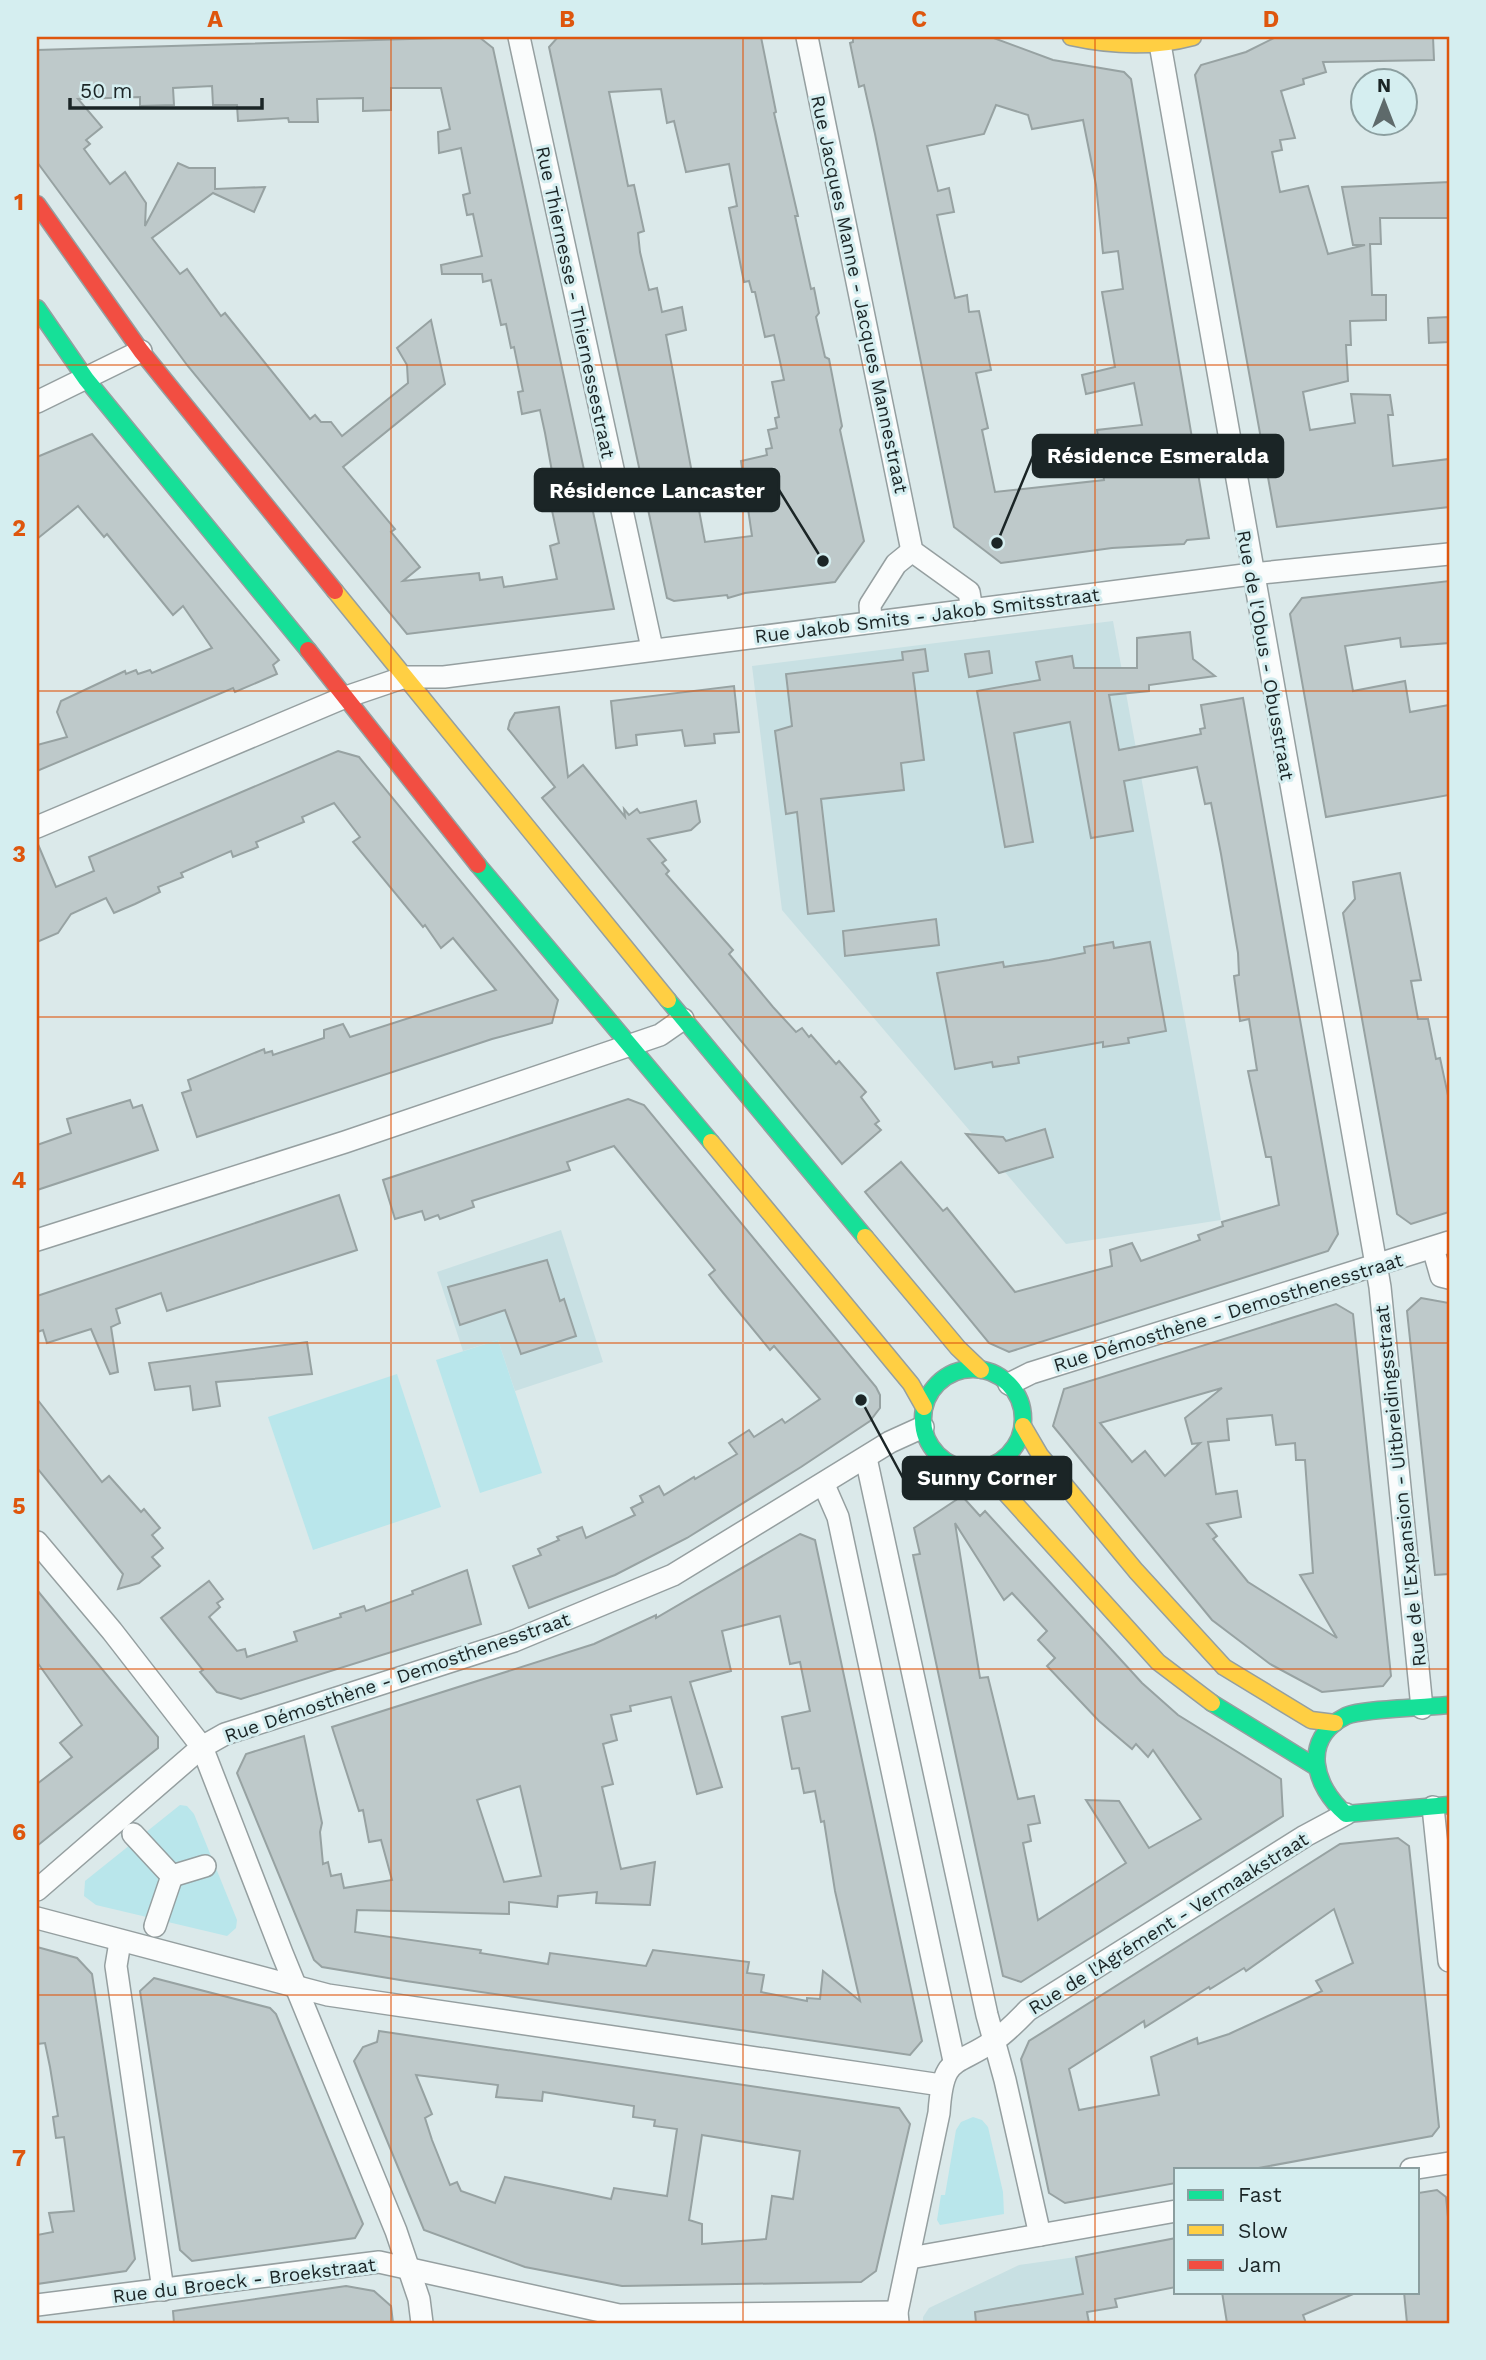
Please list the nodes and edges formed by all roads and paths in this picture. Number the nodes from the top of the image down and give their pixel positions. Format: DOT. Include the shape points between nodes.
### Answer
graph roads {
  1 [pos="519,37"];
  2 [pos="807,37"];
  3 [pos="1071,37"];
  4 [pos="1193,37"];
  5 [pos="1160,44"];
  6 [pos="37,204"];
  7 [pos="37,308"];
  8 [pos="141,351"];
  9 [pos="86,379"];
  10 [pos="37,402"];
  11 [pos="912,551"];
  12 [pos="1449,554"];
  13 [pos="1252,574"];
  14 [pos="972,610"];
  15 [pos="871,622"];
  16 [pos="652,648"];
  17 [pos="405,677"];
  18 [pos="344,698"];
  19 [pos="37,827"];
  20 [pos="683,1018"];
  21 [pos="631,1045"];
  22 [pos="37,1240"];
  23 [pos="1441,1245"];
  24 [pos="1375,1266"];
  25 [pos="1449,1278"];
  26 [pos="981,1370"];
  27 [pos="1009,1384"];
  28 [pos="924,1417"];
  29 [pos="1023,1426"];
  30 [pos="866,1458"];
  31 [pos="977,1469"];
  32 [pos="824,1485"];
  33 [pos="37,1542"];
  34 [pos="1449,1705"];
  35 [pos="1422,1707"];
  36 [pos="1335,1723"];
  37 [pos="202,1747"];
  38 [pos="1316,1767"];
  39 [pos="1441,1806"];
  40 [pos="1346,1814"];
  41 [pos="134,1834"];
  42 [pos="213,1863"];
  43 [pos="172,1876"];
  44 [pos="37,1889"];
  45 [pos="37,1918"];
  46 [pos="155,1926"];
  47 [pos="121,1942"];
  48 [pos="1449,1961"];
  49 [pos="297,1986"];
  50 [pos="996,2040"];
  51 [pos="954,2061"];
  52 [pos="941,2085"];
  53 [pos="1449,2163"];
  54 [pos="1417,2168"];
  55 [pos="1174,2211"];
  56 [pos="1040,2235"];
  57 [pos="910,2258"];
  58 [pos="408,2268"];
  59 [pos="163,2290"];
  60 [pos="37,2305"];
  61 [pos="897,2318"];
  62 [pos="422,2323"];
  1 -- 16 [label="street, Rue Thiernesse - Thiernessestraat"];
  2 -- 11 [label="street, Rue Jacques Manne - Jacques Mannestraat"];
  3 -- 5 [label="street"];
  4 -- 5 [label="street"];
  5 -- 13 [label="street, Rue de l'Obus - Obusstraat"];
  6 -- 8 [label="street"];
  7 -- 9 [label="street"];
  8 -- 9 [label="street"];
  8 -- 17 [label="street"];
  9 -- 10 [label="street"];
  9 -- 18 [label="street"];
  11 -- 14 [label="street" via="969,592"];
  11 -- 15 [label="street" via="896,564 870,605"];
  12 -- 13 [label="street, Rue Jakob Smits - Jakob Smitsstraat"];
  13 -- 14 [label="street, Rue Jakob Smits - Jakob Smitsstraat"];
  13 -- 24 [label="street, Rue de l'Obus - Obusstraat"];
  14 -- 15 [label="street, Rue Jakob Smits - Jakob Smitsstraat"];
  15 -- 16 [label="street, Rue Jakob Smits - Jakob Smitsstraat"];
  16 -- 17 [label="street, Rue Jakob Smits - Jakob Smitsstraat" via="444,677"];
  17 -- 18 [label="street, Rue Jakob Smits - Jakob Smitsstraat"];
  17 -- 20 [label="street"];
  18 -- 19 [label="street, Rue Jakob Smits - Jakob Smitsstraat"];
  18 -- 21 [label="street" via="518,915"];
  20 -- 21 [label="street" via="660,1035"];
  20 -- 26 [label="street" via="949,1338"];
  21 -- 22 [label="street"];
  21 -- 28 [label="street" via="911,1384"];
  23 -- 24 [label="street, Rue Démosthène - Demosthenesstraat"];
  23 -- 25 [label="street" via="1437,1269"];
  24 -- 27 [label="street, Rue Démosthène - Demosthenesstraat" via="1031,1373"];
  24 -- 35 [label="street, Rue de l'Expansion - Uitbreidingsstraat"];
  26 -- 27 [label="street"];
  26 -- 28 [label="street, Rue Démosthène - Demosthenesstraat" via="967,1369 941,1380"];
  27 -- 29 [label="street" via="1023,1411"];
  28 -- 30 [label="street, Rue Démosthène - Demosthenesstraat"];
  28 -- 31 [label="street" via="936,1454 962,1468"];
  29 -- 31 [label="street" via="1007,1456"];
  29 -- 36 [label="street" via="1040,1455 1136,1571 1224,1667 1311,1720"];
  30 -- 32 [label="street, Rue Démosthène - Demosthenesstraat"];
  30 -- 50 [label="street"];
  31 -- 38 [label="street" via="1000,1487 1158,1662 1195,1693"];
  32 -- 37 [label="street, Rue Démosthène - Demosthenesstraat" via="673,1576 596,1609 514,1641 225,1734"];
  32 -- 51 [label="street" via="838,1517"];
  33 -- 37 [label="street"];
  34 -- 35 [label="street"];
  35 -- 36 [label="street" via="1348,1715"];
  36 -- 38 [label="street" via="1318,1748"];
  37 -- 44 [label="street, Rue Démosthène - Demosthenesstraat"];
  37 -- 49 [label="street"];
  38 -- 40 [label="street" via="1324,1797"];
  39 -- 40 [label="street"];
  39 -- 48 [label="street"];
  40 -- 50 [label="street, Rue de l'Agrément - Vermaakstraat" via="1028,2010"];
  41 -- 43 [label="street"];
  42 -- 43 [label="street"];
  43 -- 46 [label="street"];
  45 -- 47 [label="street"];
  47 -- 49 [label="street"];
  47 -- 59 [label="street" via="116,1966"];
  49 -- 52 [label="street" via="328,1995"];
  49 -- 58 [label="street"];
  50 -- 51 [label="street, Rue de l'Agrément - Vermaakstraat"];
  50 -- 56 [label="street"];
  51 -- 52 [label="street"];
  52 -- 57 [label="street"];
  53 -- 54 [label="street"];
  55 -- 56 [label="street"];
  56 -- 57 [label="street"];
  57 -- 61 [label="street"];
  58 -- 59 [label="street, Rue du Broeck - Broekstraat" via="379,2262"];
  58 -- 61 [label="street, Rue du Broeck - Broekstraat" via="619,2315"];
  58 -- 62 [label="street"];
  59 -- 60 [label="street, Rue du Broeck - Broekstraat"];
}
